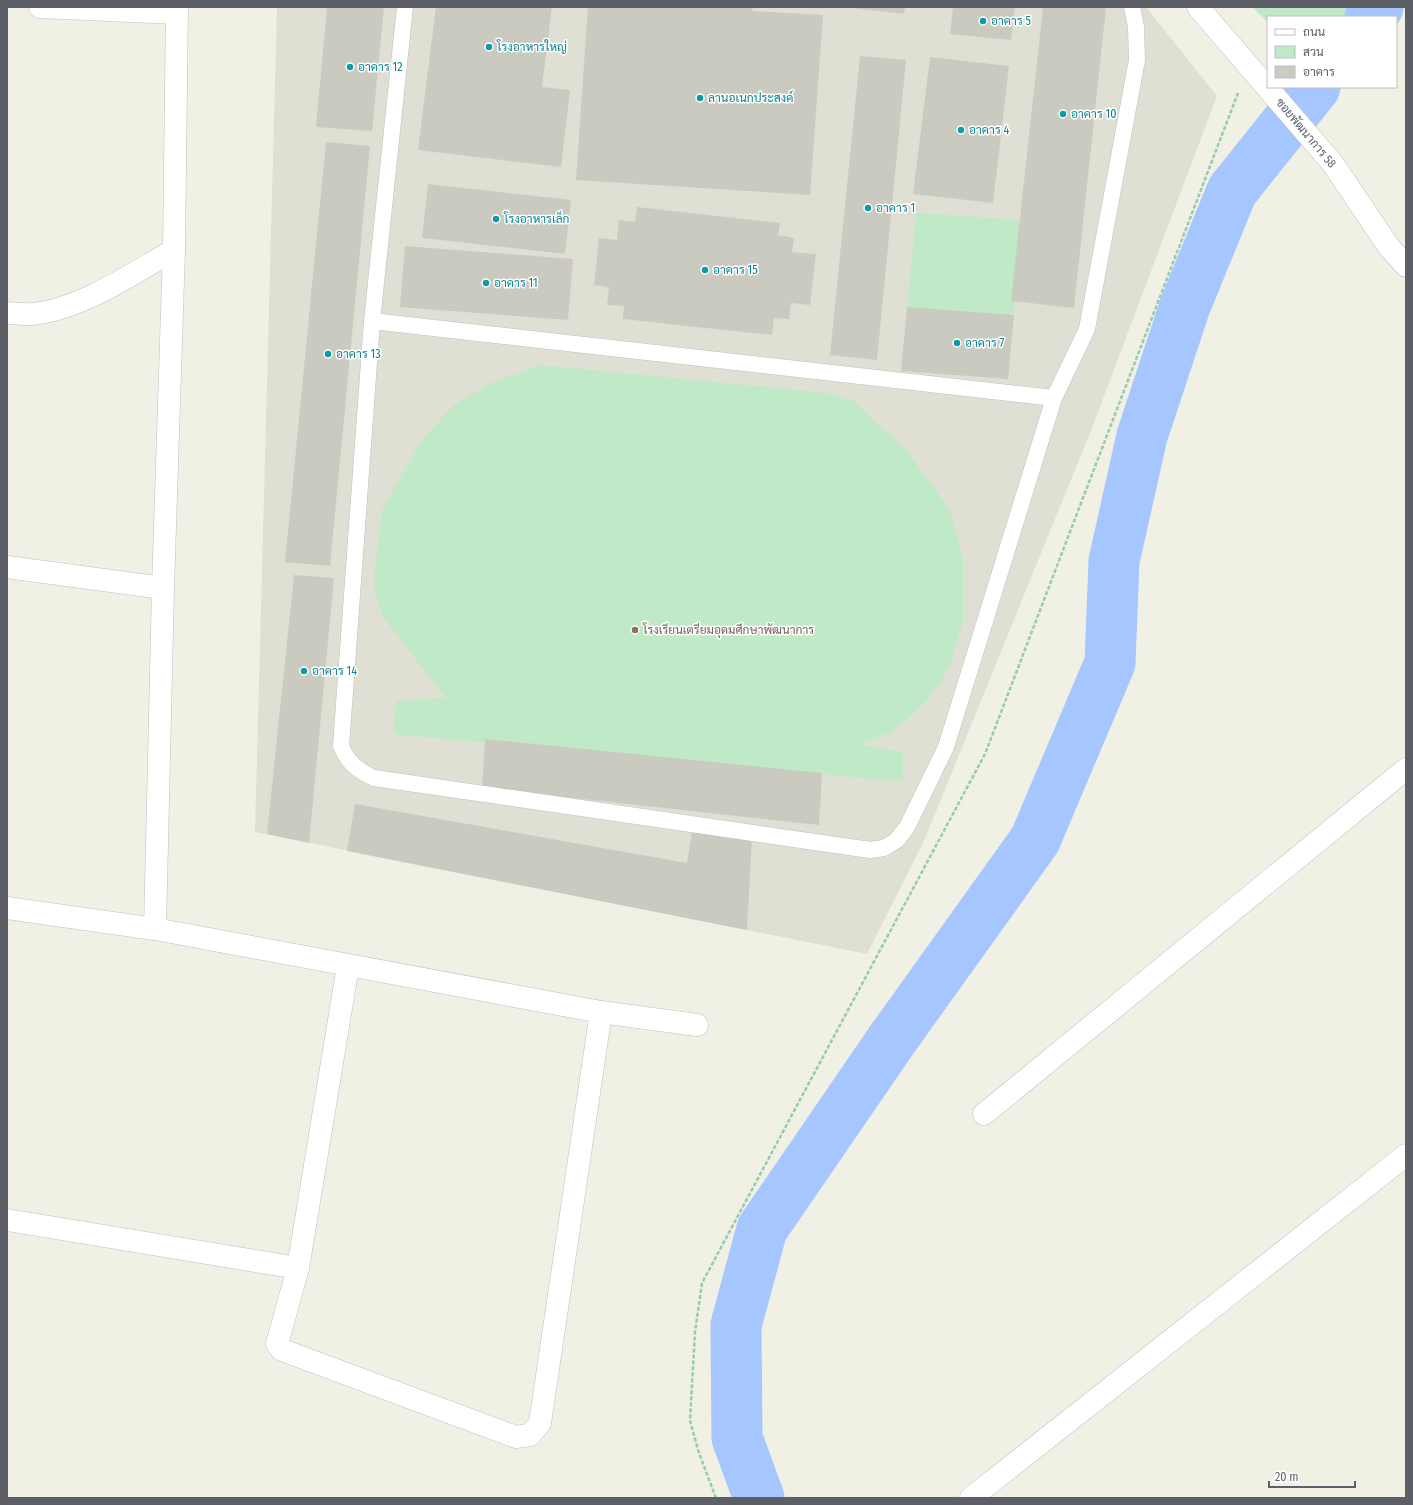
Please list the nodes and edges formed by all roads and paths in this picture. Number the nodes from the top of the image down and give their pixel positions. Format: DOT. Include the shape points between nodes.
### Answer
graph roads {
  1 [pos="40,7"];
  2 [pos="405,7"];
  3 [pos="1132,7"];
  4 [pos="1198,7"];
  5 [pos="177,10"];
  6 [pos="1267,87"];
  7 [pos="1268,88"];
  8 [pos="174,250"];
  9 [pos="1406,266"];
  10 [pos="7,313"];
  11 [pos="372,321"];
  12 [pos="1054,398"];
  13 [pos="7,567"];
  14 [pos="163,588"];
  15 [pos="1406,769"];
  16 [pos="7,908"];
  17 [pos="155,929"];
  18 [pos="348,966"];
  19 [pos="601,1012"];
  20 [pos="697,1025"];
  21 [pos="984,1114"];
  22 [pos="1406,1155"];
  23 [pos="7,1220"];
  24 [pos="298,1268"];
  25 [pos="971,1498"];
  1 -- 5 [label="street"];
  2 -- 11 [label="lane"];
  3 -- 12 [label="lane" via="1136,27 1137,60 1087,329"];
  4 -- 6 [label="street, ซอยพัฒนาการ 58"];
  5 -- 8 [label="street"];
  7 -- 9 [label="street, ซอยพัฒนาการ 58" via="1333,164 1389,247"];
  8 -- 10 [label="street" via="100,292 58,308 31,314"];
  8 -- 14 [label="street"];
  11 -- 12 [label="lane"];
  11 -- 12 [label="lane" via="341,746 346,758 357,770 374,778 870,850 884,848 897,840 907,827 946,747"];
  13 -- 14 [label="street"];
  14 -- 17 [label="street"];
  15 -- 21 [label="street"];
  16 -- 17 [label="street"];
  17 -- 18 [label="street"];
  18 -- 19 [label="street"];
  18 -- 24 [label="street"];
  19 -- 20 [label="street"];
  19 -- 24 [label="street" via="540,1423 530,1434 516,1437 282,1350 277,1344 278,1337"];
  22 -- 25 [label="street"];
  23 -- 24 [label="street"];
}
